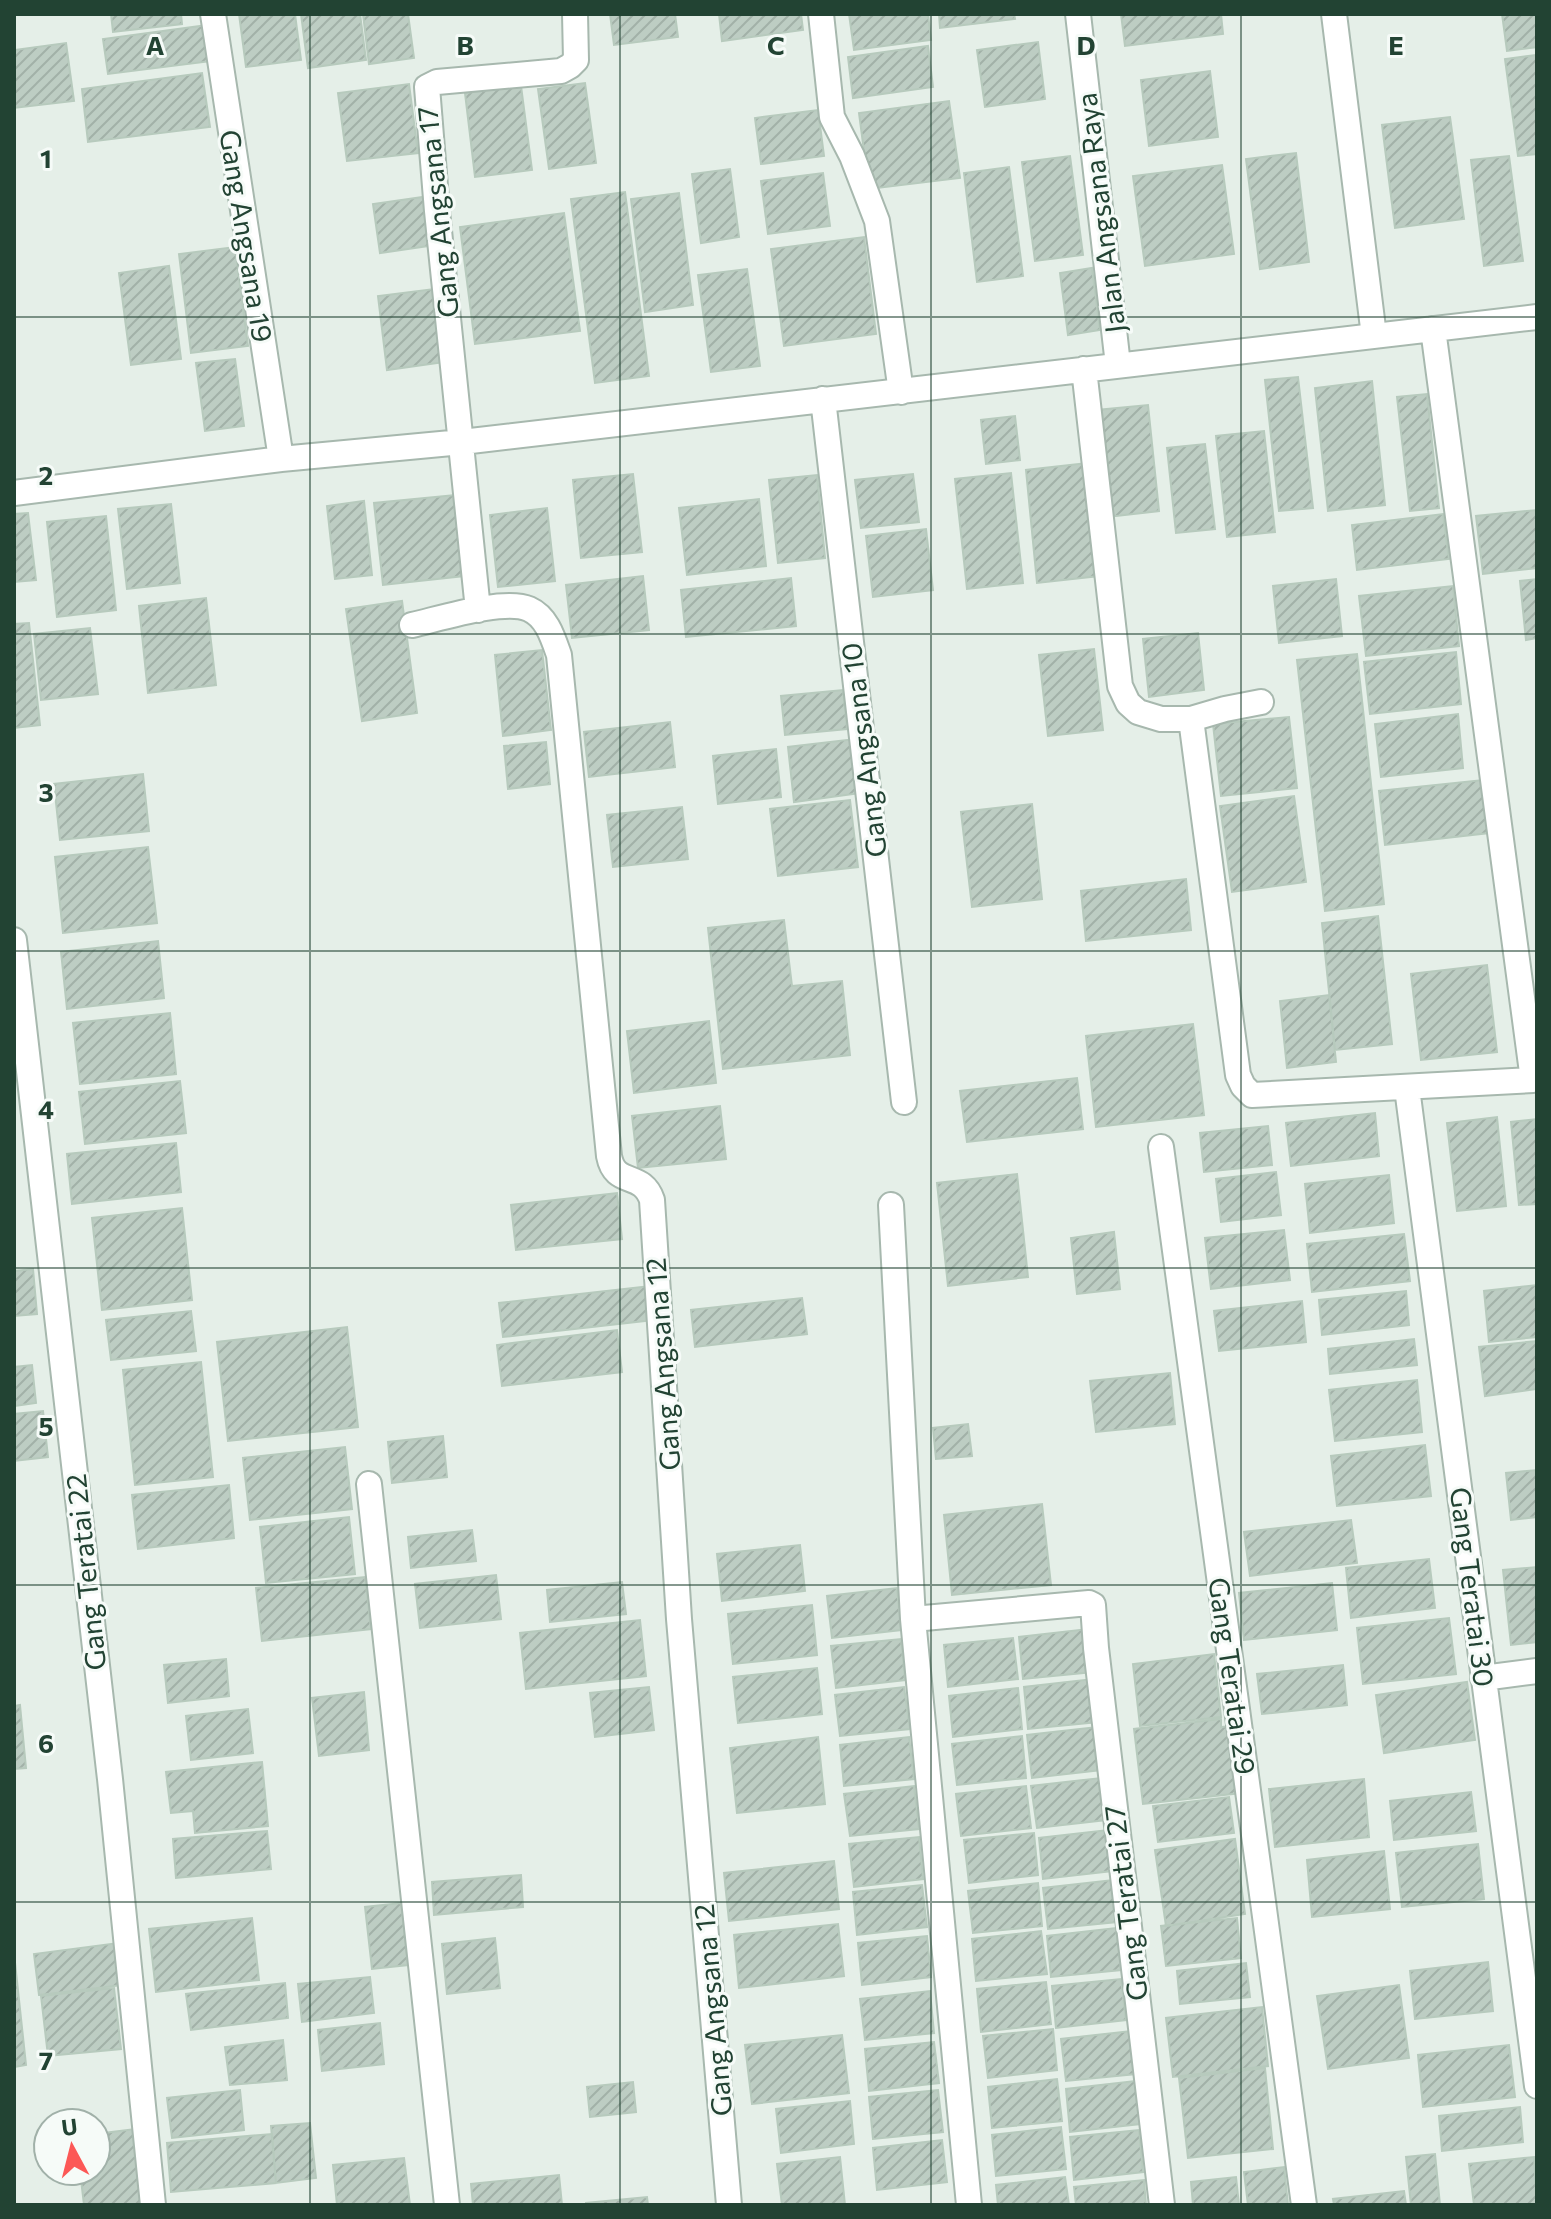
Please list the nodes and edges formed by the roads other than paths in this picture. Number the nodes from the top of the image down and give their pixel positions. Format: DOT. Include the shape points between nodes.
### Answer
graph roads {
  1 [pos="213,14"];
  2 [pos="575,14"];
  3 [pos="821,14"];
  4 [pos="1078,14"];
  5 [pos="1334,14"];
  6 [pos="1537,317"];
  7 [pos="1433,329"];
  8 [pos="1374,336"];
  9 [pos="1118,365"];
  10 [pos="1084,369"];
  11 [pos="901,392"];
  12 [pos="823,399"];
  13 [pos="462,442"];
  14 [pos="281,459"];
  15 [pos="14,493"];
  16 [pos="478,610"];
  17 [pos="412,625"];
  18 [pos="1261,702"];
  19 [pos="1191,719"];
  20 [pos="14,940"];
  21 [pos="1407,1088"];
  22 [pos="904,1102"];
  23 [pos="1161,1147"];
  24 [pos="891,1205"];
  25 [pos="369,1484"];
  26 [pos="913,1619"];
  27 [pos="1537,1671"];
  28 [pos="1483,1678"];
  29 [pos="1537,2086"];
  30 [pos="153,2205"];
  31 [pos="447,2205"];
  32 [pos="729,2205"];
  33 [pos="969,2205"];
  34 [pos="1162,2205"];
  35 [pos="1304,2205"];
  1 -- 14 [label="street, Gang Angsana 19"];
  2 -- 13 [label="street, Gang Angsana 17" via="576,60 561,71 427,87"];
  3 -- 11 [label="street" via="832,117 877,221"];
  4 -- 9 [label="street, Jalan Angsana Raya"];
  5 -- 8 [label="street"];
  6 -- 7 [label="street"];
  7 -- 8 [label="street"];
  7 -- 21 [label="street" via="1533,1080"];
  8 -- 9 [label="street"];
  9 -- 10 [label="street"];
  10 -- 11 [label="street"];
  10 -- 19 [label="street" via="1120,686 1138,712"];
  11 -- 12 [label="street"];
  12 -- 13 [label="street"];
  12 -- 22 [label="street, Gang Angsana 10"];
  13 -- 14 [label="street"];
  13 -- 16 [label="street"];
  14 -- 15 [label="street"];
  16 -- 17 [label="street, Gang Angsana 12"];
  16 -- 32 [label="street, Gang Angsana 12" via="512,605 531,610 551,629 559,655 609,1156 615,1173 645,1185 652,1200 679,1619"];
  18 -- 19 [label="street"];
  19 -- 21 [label="street" via="1243,1086 1252,1095"];
  20 -- 30 [label="street, Gang Teratai 22"];
  21 -- 28 [label="street, Gang Teratai 30"];
  23 -- 35 [label="street, Gang Teratai 29"];
  24 -- 26 [label="street"];
  25 -- 31 [label="street"];
  26 -- 33 [label="street"];
  26 -- 34 [label="street, Gang Teratai 27" via="1093,1606"];
  27 -- 28 [label="street"];
  28 -- 29 [label="street, Gang Teratai 30"];
}
